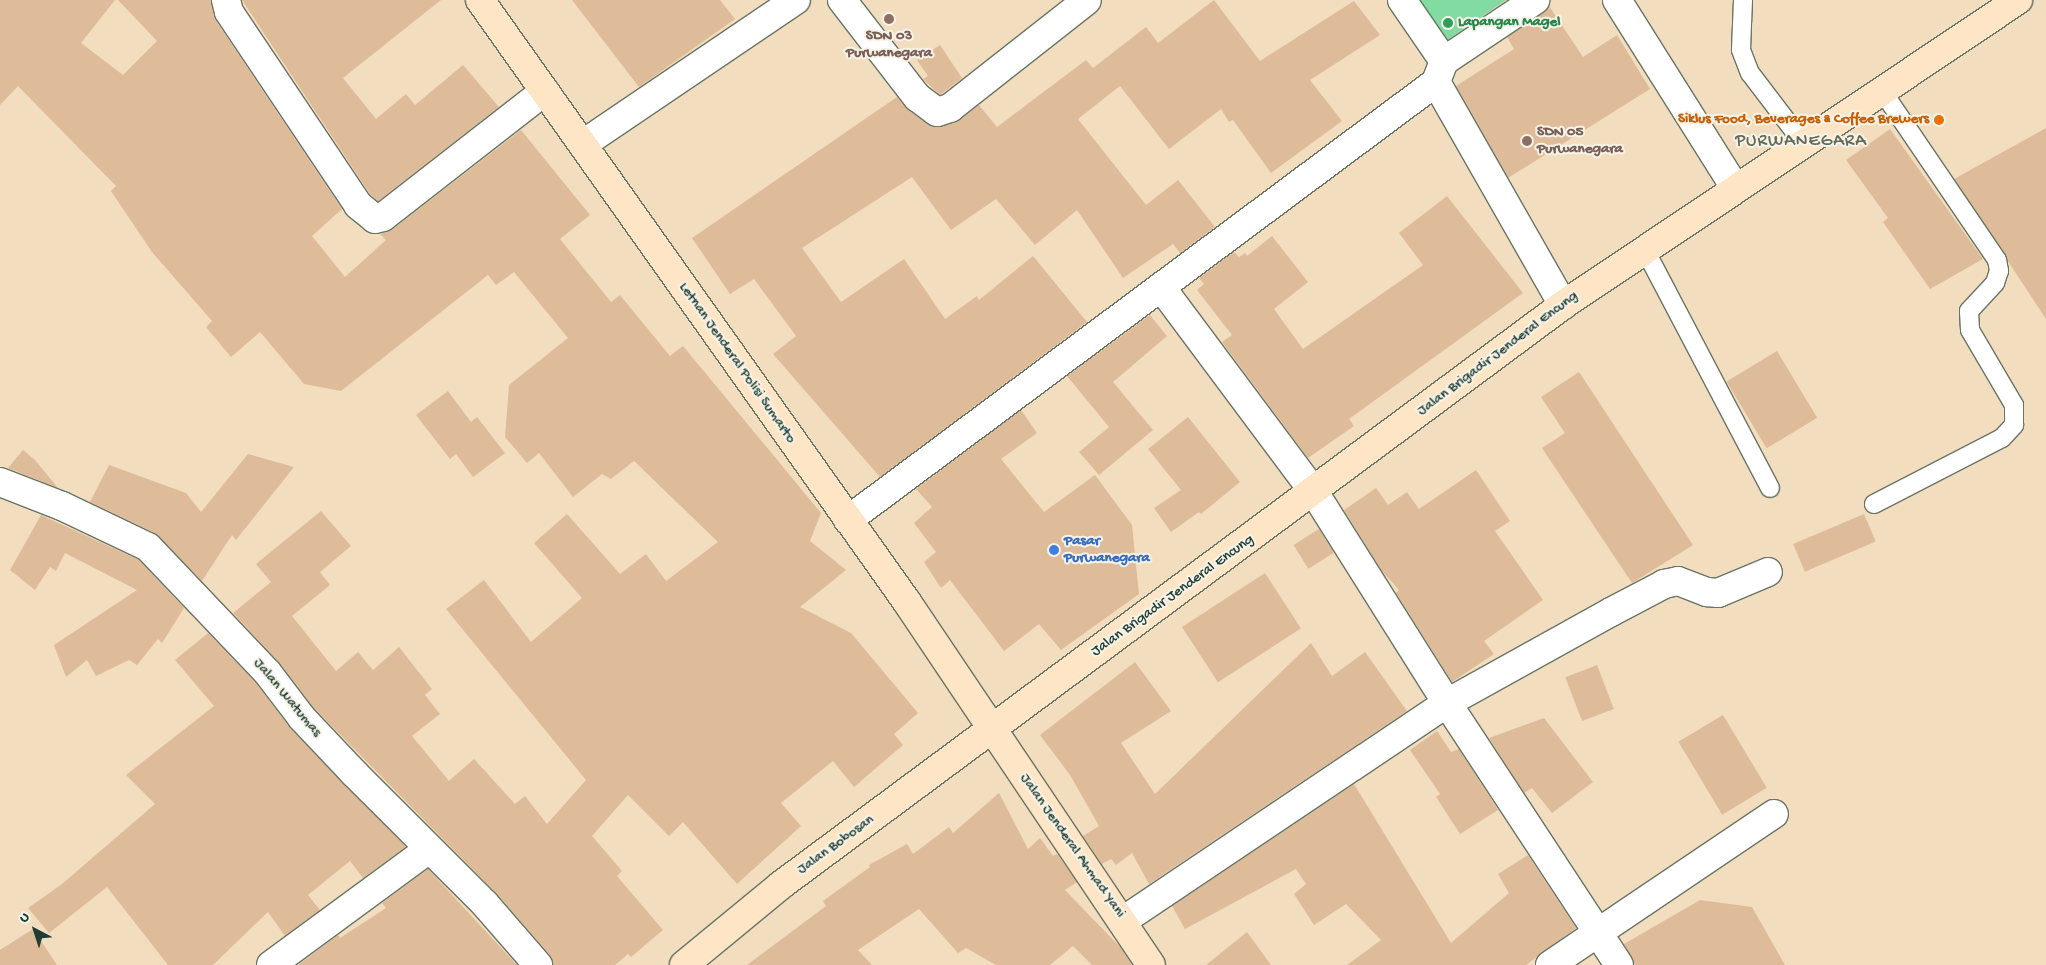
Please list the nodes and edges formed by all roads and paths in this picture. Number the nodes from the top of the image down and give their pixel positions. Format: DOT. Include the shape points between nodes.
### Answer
graph roads {
  1 [pos="226,0"];
  2 [pos="480,0"];
  3 [pos="796,0"];
  4 [pos="842,0"];
  5 [pos="1087,0"];
  6 [pos="1402,0"];
  7 [pos="1535,0"];
  8 [pos="1617,0"];
  9 [pos="1743,0"];
  10 [pos="2018,0"];
  11 [pos="1440,72"];
  12 [pos="545,91"];
  13 [pos="1882,91"];
  14 [pos="583,144"];
  15 [pos="1804,144"];
  16 [pos="1736,189"];
  17 [pos="1644,248"];
  18 [pos="1161,287"];
  19 [pos="1563,304"];
  20 [pos="0,482"];
  21 [pos="1770,488"];
  22 [pos="1314,492"];
  23 [pos="1874,504"];
  24 [pos="848,520"];
  25 [pos="1768,572"];
  26 [pos="1447,703"];
  27 [pos="991,728"];
  28 [pos="1774,814"];
  29 [pos="429,849"];
  30 [pos="1124,920"];
  31 [pos="1598,934"];
  32 [pos="271,965"];
  33 [pos="538,965"];
  34 [pos="684,965"];
  35 [pos="1151,965"];
  36 [pos="1550,965"];
  37 [pos="1619,965"];
  1 -- 12 [label="street" via="229,12 358,205 374,219 383,217"];
  2 -- 12 [label="street, Letnan Jenderal Polisi Sumarto"];
  3 -- 14 [label="street"];
  4 -- 5 [label="street" via="917,97 938,112 950,108"];
  6 -- 11 [label="street"];
  7 -- 11 [label="street"];
  8 -- 16 [label="street"];
  9 -- 15 [label="lane" via="1741,50 1750,73"];
  10 -- 13 [label="street, Jalan Brigadir Jenderal Encung"];
  11 -- 18 [label="street"];
  11 -- 19 [label="street"];
  12 -- 14 [label="street, Letnan Jenderal Polisi Sumarto"];
  13 -- 15 [label="street, Jalan Brigadir Jenderal Encung"];
  13 -- 23 [label="lane" via="1997,260 1999,271 1995,283 1969,311 1970,330 2014,405 2014,425 2002,438"];
  14 -- 24 [label="street, Letnan Jenderal Polisi Sumarto"];
  15 -- 16 [label="street, Jalan Brigadir Jenderal Encung"];
  16 -- 17 [label="street, Jalan Brigadir Jenderal Encung"];
  17 -- 19 [label="street, Jalan Brigadir Jenderal Encung"];
  17 -- 21 [label="lane"];
  18 -- 22 [label="street"];
  18 -- 24 [label="street"];
  19 -- 22 [label="street, Jalan Brigadir Jenderal Encung"];
  20 -- 29 [label="street, Jalan Watumas" via="62,506 148,547 266,672 302,718"];
  22 -- 26 [label="street"];
  22 -- 27 [label="street, Jalan Brigadir Jenderal Encung"];
  24 -- 27 [label="street, Letnan Jenderal Polisi Sumarto"];
  25 -- 26 [label="street" via="1718,592 1707,592 1678,581 1664,584"];
  26 -- 30 [label="street"];
  26 -- 31 [label="street"];
  27 -- 30 [label="street, Jalan Jenderal Ahmad Yani"];
  27 -- 34 [label="street, Jalan Bobosan" via="781,885"];
  28 -- 31 [label="street"];
  29 -- 32 [label="street"];
  29 -- 33 [label="street, Jalan Watumas"];
  30 -- 35 [label="street, Jalan Jenderal Ahmad Yani"];
  31 -- 36 [label="street"];
  31 -- 37 [label="street"];
}
